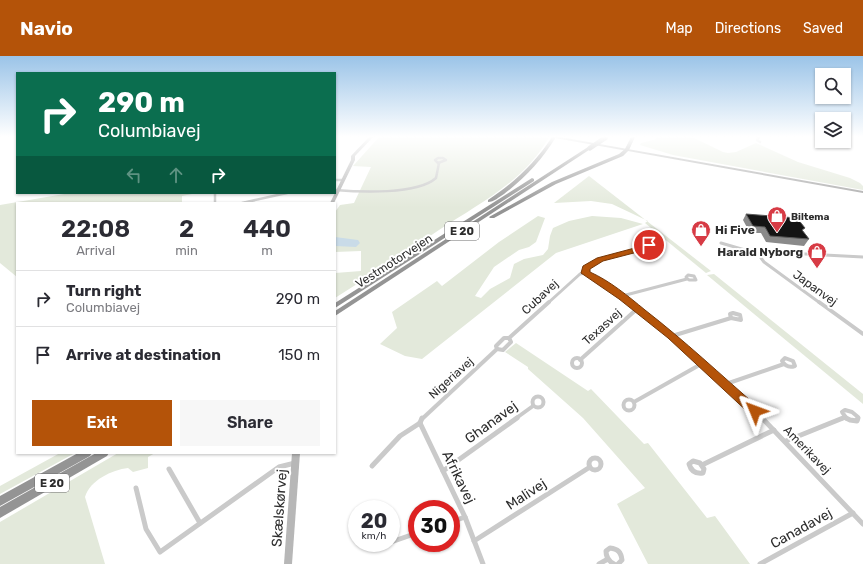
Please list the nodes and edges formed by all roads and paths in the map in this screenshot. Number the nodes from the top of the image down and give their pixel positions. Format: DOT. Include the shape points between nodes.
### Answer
graph roads {
  1 [pos="351,161"];
  2 [pos="538,161"];
  3 [pos="567,161"];
  4 [pos="568,161"];
  5 [pos="608,161"];
  6 [pos="693,161"];
  7 [pos="440,163"];
  8 [pos="336,180"];
  9 [pos="343,180"];
  10 [pos="336,191"];
  11 [pos="863,192"];
  12 [pos="282,194"];
  13 [pos="246,202"];
  14 [pos="721,243"];
  15 [pos="650,247"];
  16 [pos="762,255"];
  17 [pos="863,257"];
  18 [pos="404,269"];
  19 [pos="585,273"];
  20 [pos="687,279"];
  21 [pos="622,296"];
  22 [pos="344,301"];
  23 [pos="336,305"];
  24 [pos="638,308"];
  25 [pos="336,313"];
  26 [pos="731,318"];
  27 [pos="863,334"];
  28 [pos="672,336"];
  29 [pos="510,338"];
  30 [pos="497,349"];
  31 [pos="580,360"];
  32 [pos="703,363"];
  33 [pos="784,364"];
  34 [pos="726,384"];
  35 [pos="634,402"];
  36 [pos="533,406"];
  37 [pos="845,417"];
  38 [pos="420,423"];
  39 [pos="774,430"];
  40 [pos="786,441"];
  41 [pos="85,454"];
  42 [pos="102,454"];
  43 [pos="296,454"];
  44 [pos="295,463"];
  45 [pos="702,465"];
  46 [pos="372,466"];
  47 [pos="590,467"];
  48 [pos="169,469"];
  49 [pos="443,470"];
  50 [pos="136,488"];
  51 [pos="0,501"];
  52 [pos="0,513"];
  53 [pos="853,513"];
  54 [pos="465,517"];
  55 [pos="460,519"];
  56 [pos="863,523"];
  57 [pos="200,524"];
  58 [pos="474,541"];
  59 [pos="608,559"];
  60 [pos="288,564"];
  61 [pos="483,564"];
  62 [pos="599,564"];
  63 [pos="614,564"];
  64 [pos="618,564"];
  65 [pos="760,564"];
  1 -- 9 [label="street"];
  2 -- 22 [label="highway" via="502,193"];
  3 -- 22 [label="highway, Vestmotorvejen / E 20"];
  4 -- 18 [label="highway, Vestmotorvejen / E 20"];
  5 -- 18 [label="highway" via="532,194 422,261"];
  6 -- 11 [label="main road"];
  7 -- 10 [label="street" via="435,180 428,184 396,190"];
  8 -- 9 [label="street"];
  9 -- 10 [label="street"];
  12 -- 13 [label="street"];
  14 -- 16 [label="street, Japanvej"];
  15 -- 19 [label="street, Cubavej" via="600,259 586,268"];
  16 -- 17 [label="street, Japanvej" via="767,252"];
  16 -- 27 [label="street, Japanvej" via="764,262"];
  18 -- 25 [label="highway, Vestmotorvejen / E 20"];
  19 -- 21 [label="street, Amerikavej" via="597,278"];
  19 -- 29 [label="street, Cubavej" via="580,274"];
  20 -- 21 [label="street"];
  21 -- 24 [label="street, Amerikavej"];
  22 -- 23 [label="highway, Vestmotorvejen / E 20"];
  24 -- 28 [label="street, Amerikavej"];
  24 -- 31 [label="street, Texasvej"];
  26 -- 28 [label="street"];
  28 -- 32 [label="street, Amerikavej"];
  29 -- 30 [label="street, Cubavej" via="500,341"];
  29 -- 30 [label="street, Cubavej" via="511,342 503,350"];
  30 -- 38 [label="street, Nigeriavej" via="422,418"];
  32 -- 34 [label="street, Amerikavej"];
  32 -- 35 [label="street"];
  33 -- 34 [label="street"];
  34 -- 39 [label="street, Amerikavej"];
  36 -- 49 [label="street, Ghanavej"];
  37 -- 40 [label="street"];
  38 -- 46 [label="street, Nigeriavej" via="410,428"];
  38 -- 49 [label="street, Afrikavej"];
  39 -- 40 [label="street, Amerikavej"];
  39 -- 45 [label="street"];
  40 -- 53 [label="street, Amerikavej"];
  41 -- 51 [label="highway, E 20"];
  42 -- 52 [label="highway, E 20"];
  43 -- 44 [label="street, Skælskørvej"];
  44 -- 57 [label="street" via="279,467"];
  44 -- 60 [label="street, Skælskørvej"];
  47 -- 58 [label="street, Malivej"];
  48 -- 57 [label="street"];
  49 -- 54 [label="street, Afrikavej"];
  50 -- 57 [label="street" via="146,529 160,552"];
  53 -- 56 [label="street, Amerikavej"];
  53 -- 65 [label="street, Canadavej"];
  54 -- 55 [label="street"];
  54 -- 58 [label="street, Afrikavej"];
  58 -- 61 [label="street, Afrikavej"];
  59 -- 62 [label="street"];
  59 -- 63 [label="street"];
  59 -- 64 [label="street" via="608,549 616,549 622,558"];
}
